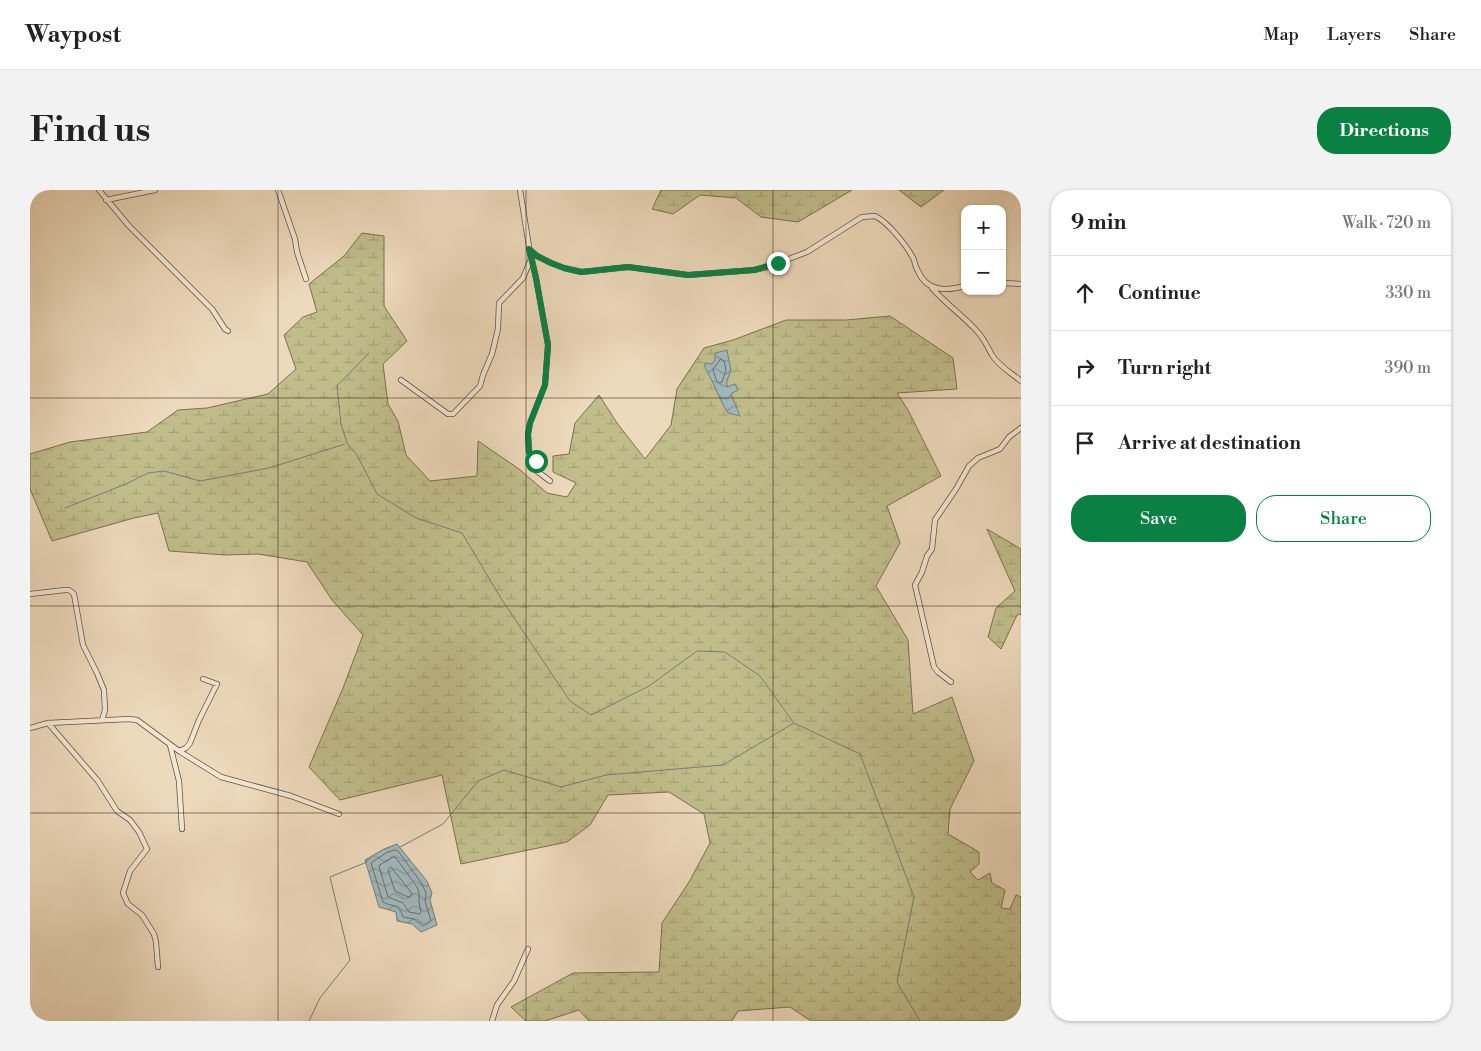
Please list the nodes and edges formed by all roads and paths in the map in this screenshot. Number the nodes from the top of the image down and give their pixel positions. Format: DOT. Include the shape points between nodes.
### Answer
graph roads {
  1 [pos="99,190"];
  2 [pos="155,190"];
  3 [pos="278,190"];
  4 [pos="520,190"];
  5 [pos="106,200"];
  6 [pos="529,249"];
  7 [pos="531,259"];
  8 [pos="306,279"];
  9 [pos="1006,283"];
  10 [pos="1021,284"];
  11 [pos="961,287"];
  12 [pos="932,288"];
  13 [pos="228,331"];
  14 [pos="401,380"];
  15 [pos="1021,381"];
  16 [pos="1021,428"];
  17 [pos="550,481"];
  18 [pos="30,594"];
  19 [pos="203,679"];
  20 [pos="951,682"];
  21 [pos="102,720"];
  22 [pos="48,723"];
  23 [pos="30,728"];
  24 [pos="170,745"];
  25 [pos="180,751"];
  26 [pos="339,814"];
  27 [pos="182,829"];
  28 [pos="528,949"];
  29 [pos="158,967"];
  30 [pos="492,1021"];
  1 -- 5 [label="street"];
  2 -- 5 [label="street"];
  3 -- 8 [label="street"];
  4 -- 6 [label="street"];
  5 -- 13 [label="street" via="128,226 212,308"];
  6 -- 7 [label="street"];
  6 -- 12 [label="street" via="551,263 582,272 628,267 688,275 754,270 807,252 862,217 875,216 900,240 914,259 922,278"];
  7 -- 14 [label="street" via="523,278 499,303 498,328 480,386 453,414 448,414"];
  7 -- 17 [label="street" via="548,345 545,385 528,434 529,452 538,471"];
  9 -- 10 [label="street"];
  11 -- 12 [label="street"];
  12 -- 15 [label="street" via="975,329 998,363"];
  16 -- 20 [label="street" via="1000,449 978,458 969,466 935,520 932,549 915,586 934,666"];
  18 -- 21 [label="street" via="65,590 74,594 83,646 104,690"];
  19 -- 25 [label="street" via="218,684 190,743"];
  21 -- 22 [label="street"];
  21 -- 24 [label="street" via="137,720"];
  22 -- 23 [label="street"];
  22 -- 29 [label="street" via="98,781 117,811 130,820 147,848 130,871 124,893 128,904 142,915 154,934"];
  24 -- 25 [label="street"];
  24 -- 27 [label="street" via="179,781"];
  25 -- 26 [label="street" via="221,778 291,796"];
  28 -- 30 [label="street" via="514,981 497,1005"];
}
